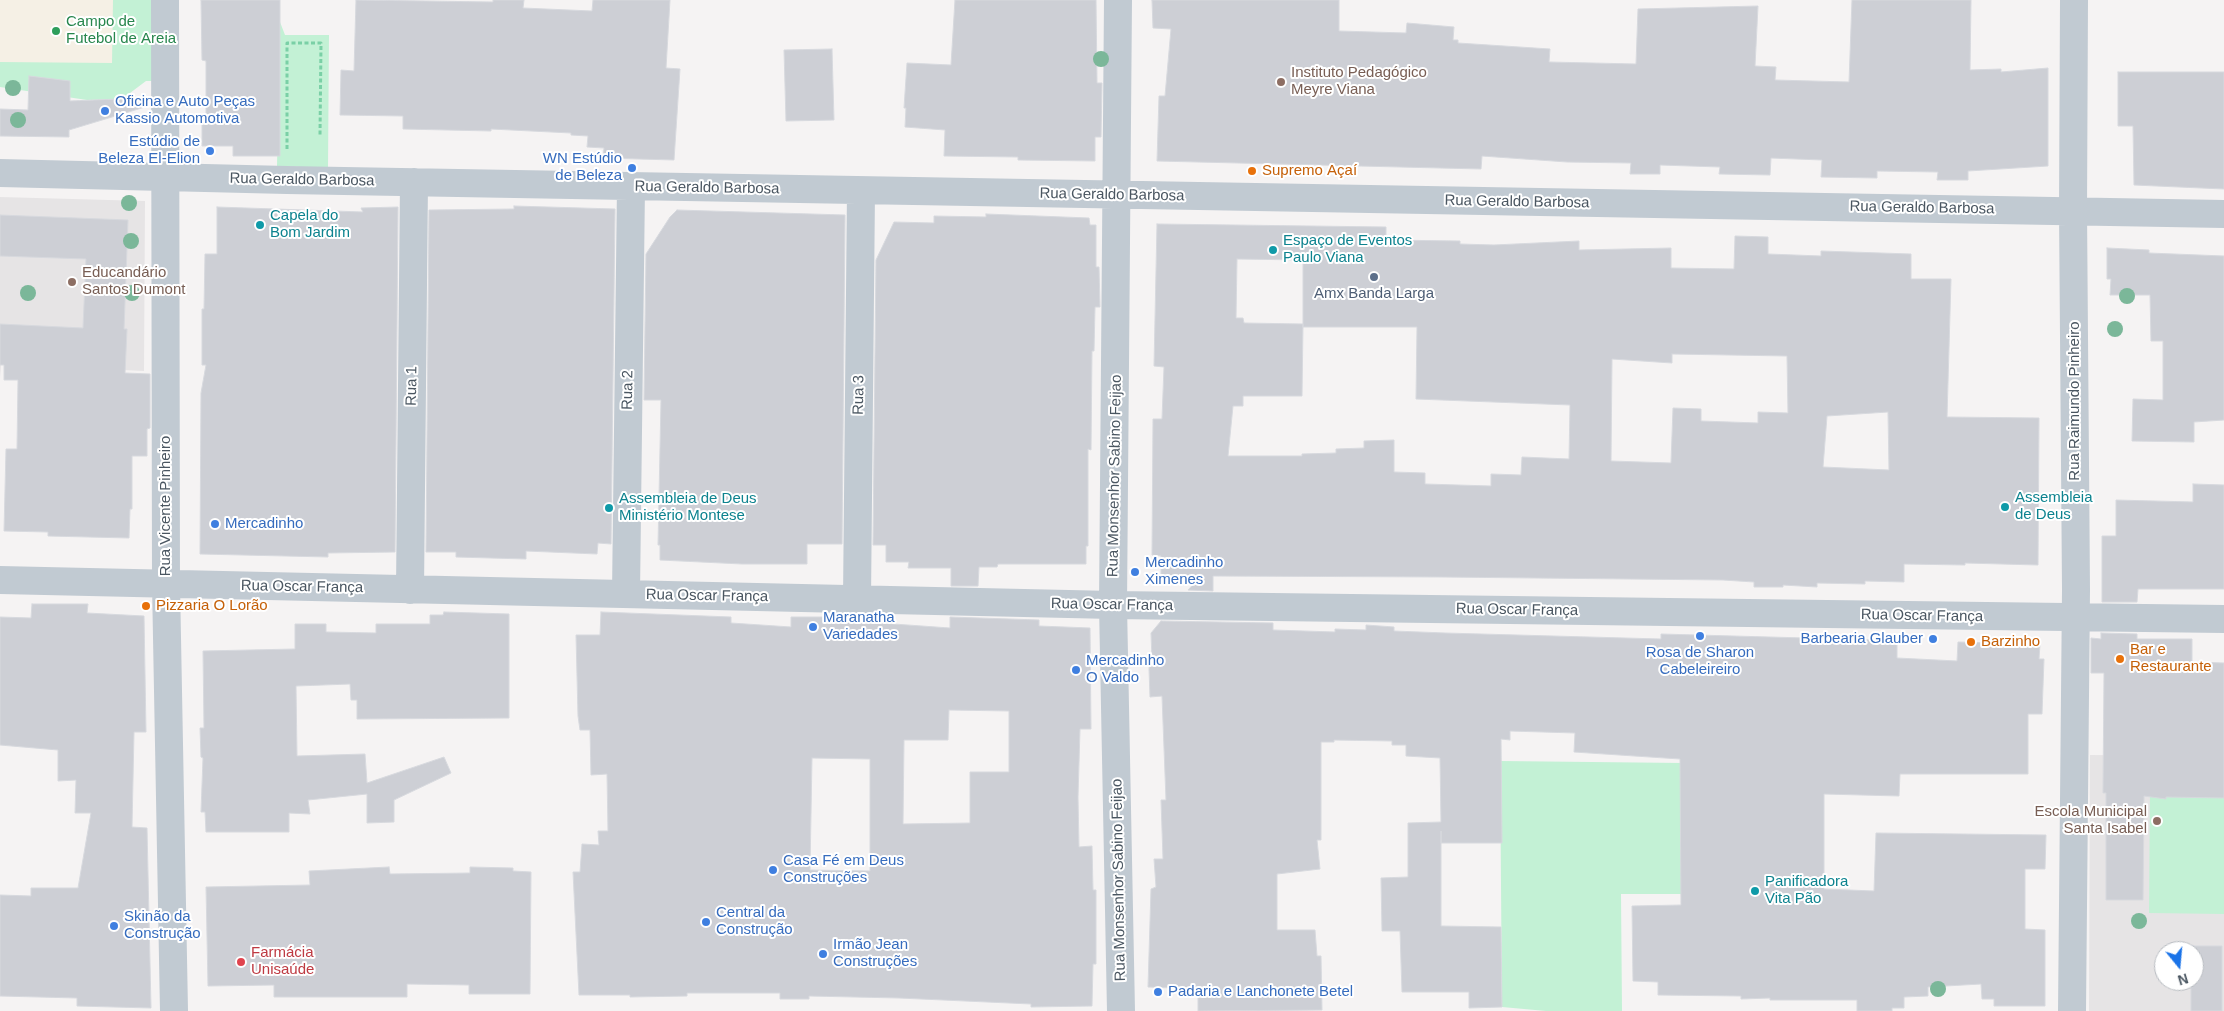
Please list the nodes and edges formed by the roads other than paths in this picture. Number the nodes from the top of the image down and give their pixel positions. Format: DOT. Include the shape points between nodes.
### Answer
graph roads {
  1 [pos="165,0"];
  2 [pos="1118,0"];
  3 [pos="2074,0"];
  4 [pos="0,173"];
  5 [pos="166,176"];
  6 [pos="414,182"];
  7 [pos="631,186"];
  8 [pos="861,191"];
  9 [pos="1117,195"];
  10 [pos="2073,210"];
  11 [pos="2224,214"];
  12 [pos="0,580"];
  13 [pos="166,584"];
  14 [pos="410,590"];
  15 [pos="626,594"];
  16 [pos="857,599"];
  17 [pos="1114,605"];
  18 [pos="2075,618"];
  19 [pos="2224,619"];
  20 [pos="174,1011"];
  21 [pos="1121,1011"];
  22 [pos="2072,1011"];
  1 -- 5 [label="street, Rua Vicente Pinheiro"];
  2 -- 9 [label="street, Rua Monsenhor Sabino Feijao"];
  3 -- 10 [label="street, Rua Raimundo Pinheiro"];
  4 -- 5 [label="street, Rua Geraldo Barbosa"];
  5 -- 6 [label="street, Rua Geraldo Barbosa"];
  5 -- 13 [label="street, Rua Vicente Pinheiro"];
  6 -- 7 [label="street, Rua Geraldo Barbosa"];
  6 -- 14 [label="street, Rua 1"];
  7 -- 8 [label="street, Rua Geraldo Barbosa"];
  7 -- 15 [label="street, Rua 2"];
  8 -- 9 [label="street, Rua Geraldo Barbosa"];
  8 -- 16 [label="street, Rua 3"];
  9 -- 10 [label="street, Rua Geraldo Barbosa"];
  9 -- 17 [label="street, Rua Monsenhor Sabino Feijao"];
  10 -- 11 [label="street, Rua Geraldo Barbosa"];
  10 -- 18 [label="street, Rua Raimundo Pinheiro"];
  12 -- 13 [label="street, Rua Oscar França"];
  13 -- 14 [label="street, Rua Oscar França"];
  13 -- 20 [label="street, Rua Vicente Pinheiro"];
  14 -- 15 [label="street, Rua Oscar França"];
  15 -- 16 [label="street, Rua Oscar França"];
  16 -- 17 [label="street, Rua Oscar França"];
  17 -- 18 [label="street, Rua Oscar França"];
  17 -- 21 [label="street, Rua Monsenhor Sabino Feijao"];
  18 -- 19 [label="street, Rua Oscar França"];
  18 -- 22 [label="street, Rua Raimundo Pinheiro"];
}
